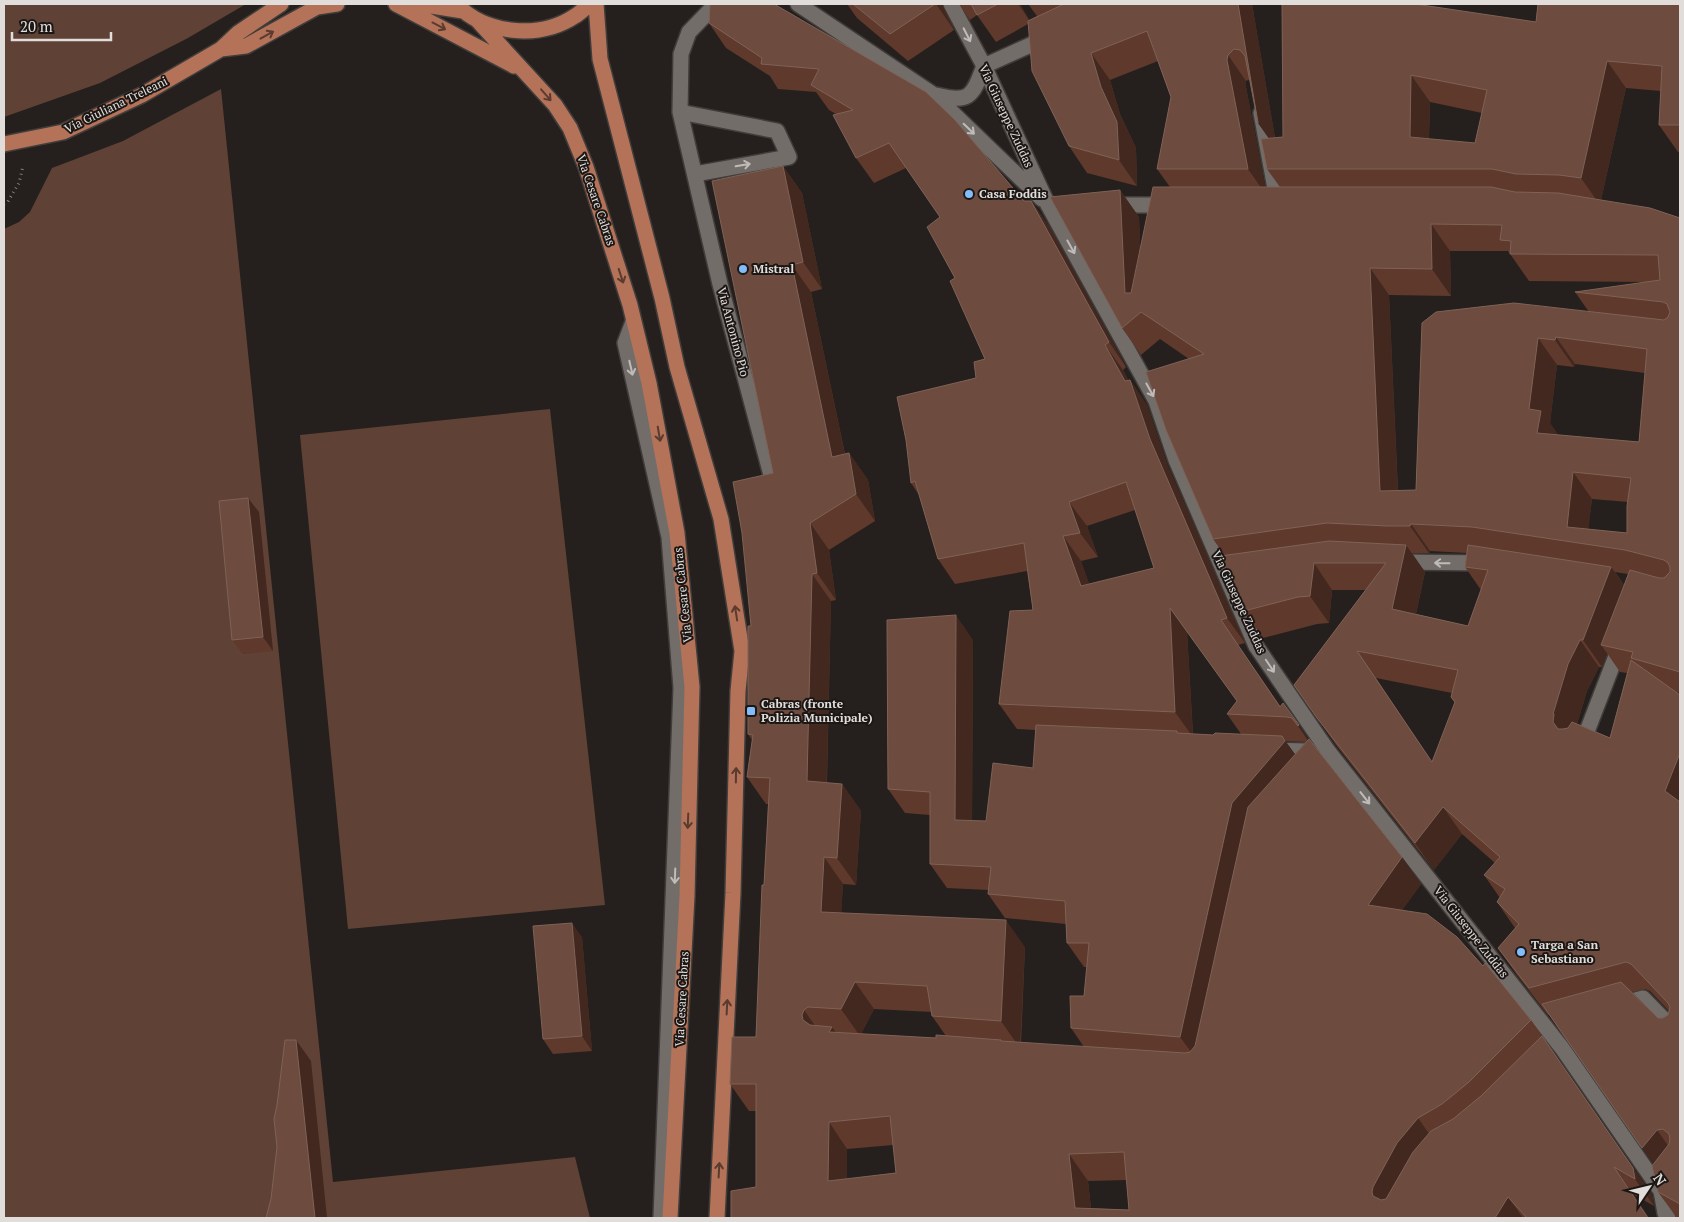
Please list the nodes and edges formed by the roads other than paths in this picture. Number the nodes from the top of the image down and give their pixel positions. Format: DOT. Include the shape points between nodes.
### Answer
graph roads {
  1 [pos="281,4"];
  2 [pos="337,4"];
  3 [pos="396,4"];
  4 [pos="419,4"];
  5 [pos="590,4"];
  6 [pos="596,4"];
  7 [pos="716,4"];
  8 [pos="798,4"];
  9 [pos="951,4"];
  10 [pos="459,8"];
  11 [pos="477,20"];
  12 [pos="1062,30"];
  13 [pos="221,49"];
  14 [pos="984,66"];
  15 [pos="526,72"];
  16 [pos="1257,94"];
  17 [pos="934,95"];
  18 [pos="680,112"];
  19 [pos="4,144"];
  20 [pos="695,174"];
  21 [pos="1048,205"];
  22 [pos="1067,205"];
  23 [pos="1096,205"];
  24 [pos="1182,205"];
  25 [pos="1259,205"];
  26 [pos="634,322"];
  27 [pos="775,490"];
  28 [pos="1386,561"];
  29 [pos="1497,565"];
  30 [pos="1245,573"];
  31 [pos="1225,576"];
  32 [pos="1626,631"];
  33 [pos="1581,747"];
  34 [pos="1254,749"];
  35 [pos="1328,751"];
  36 [pos="1606,1009"];
  37 [pos="1561,1022"];
  38 [pos="1545,1026"];
  39 [pos="1680,1036"];
  40 [pos="1562,1048"];
  41 [pos="1550,1061"];
  42 [pos="1672,1176"];
  43 [pos="1660,1191"];
  44 [pos="662,1218"];
  45 [pos="670,1218"];
  46 [pos="717,1218"];
  47 [pos="1668,1218"];
  1 -- 13 [label="main road, Via Giuliana Treleani" via="238,33"];
  13 -- 2 [label="main road, Via Giuliana Treleani, one-way" via="246,46 317,7"];
  3 -- 15 [label="main road, one-way"];
  4 -- 10 [label="main road"];
  5 -- 11 [label="main road" via="573,17 532,30 518,31"];
  46 -- 6 [label="main road, one-way" via="742,650 721,519 677,367 600,59"];
  7 -- 18 [label="street, Via Antonino Pio" via="689,32 681,54"];
  8 -- 17 [label="street"];
  9 -- 14 [label="street, Via Giuseppe Zuddas, one-way"];
  10 -- 11 [label="main road"];
  11 -- 15 [label="main road, Via Cesare Cabras"];
  12 -- 14 [label="street"];
  13 -- 19 [label="main road, Via Giuliana Treleani" via="142,95 63,132"];
  14 -- 17 [label="street" via="967,98"];
  14 -- 21 [label="street, Via Giuseppe Zuddas"];
  15 -- 26 [label="main road, Via Cesare Cabras, one-way" via="570,128 586,167"];
  16 -- 25 [label="street" via="1283,205"];
  17 -- 21 [label="street, one-way"];
  18 -- 20 [label="street, Via Antonino Pio"];
  20 -- 18 [label="street, one-way" via="789,157 777,131"];
  20 -- 27 [label="street, Via Antonino Pio" via="720,284"];
  21 -- 22 [label="street"];
  21 -- 31 [label="street, Via Giuseppe Zuddas, one-way" via="1156,401 1176,460"];
  23 -- 24 [label="street"];
  26 -- 44 [label="street, one-way" via="625,343 669,537 681,688"];
  26 -- 45 [label="main road, Via Cesare Cabras, one-way" via="649,383 677,533 692,687 686,906"];
  29 -- 28 [label="street, one-way"];
  30 -- 31 [label="street"];
  31 -- 35 [label="street, Via Giuseppe Zuddas, one-way" via="1256,646"];
  32 -- 33 [label="street"];
  34 -- 35 [label="street" via="1304,751 1311,770"];
  35 -- 38 [label="street, Via Giuseppe Zuddas, one-way"];
  36 -- 39 [label="street" via="1643,998"];
  37 -- 38 [label="street"];
  38 -- 40 [label="street, Via Giuseppe Zuddas"];
  40 -- 41 [label="street"];
  40 -- 43 [label="street, Via Giuseppe Zuddas"];
  42 -- 43 [label="street"];
  43 -- 47 [label="street, Via Giuseppe Zuddas"];
}
